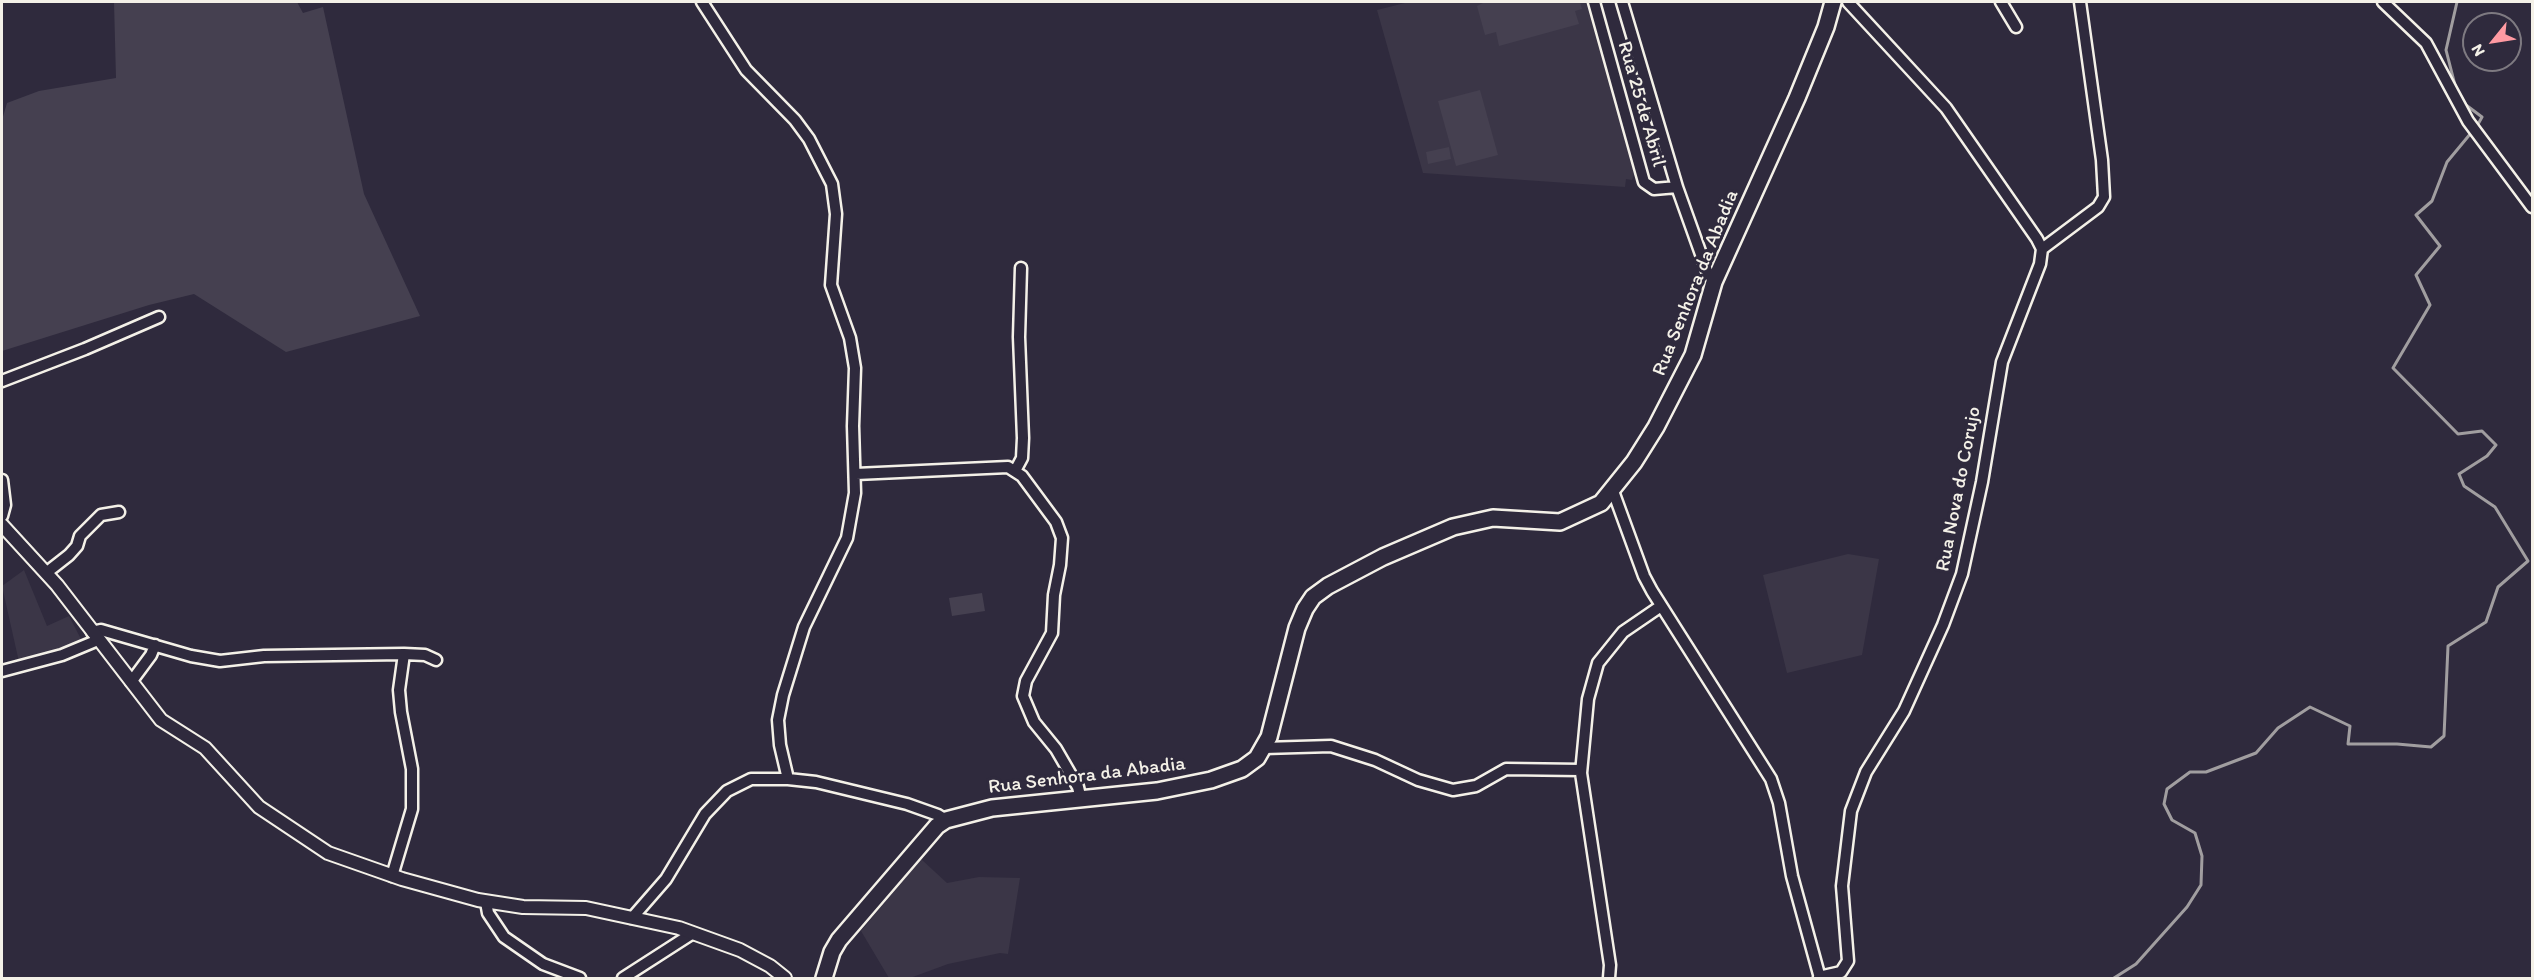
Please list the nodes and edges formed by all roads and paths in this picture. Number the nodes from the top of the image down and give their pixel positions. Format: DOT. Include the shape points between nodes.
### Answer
graph roads {
  1 [pos="702,2"];
  2 [pos="1594,2"];
  3 [pos="1622,2"];
  4 [pos="1833,2"];
  5 [pos="1848,2"];
  6 [pos="2001,2"];
  7 [pos="2080,2"];
  8 [pos="2383,2"];
  9 [pos="2016,27"];
  10 [pos="1677,187"];
  11 [pos="2532,207"];
  12 [pos="2042,249"];
  13 [pos="1021,268"];
  14 [pos="1714,282"];
  15 [pos="159,317"];
  16 [pos="2,381"];
  17 [pos="1015,471"];
  18 [pos="856,474"];
  19 [pos="2,480"];
  20 [pos="1613,491"];
  21 [pos="118,512"];
  22 [pos="2,516"];
  23 [pos="2,525"];
  24 [pos="46,573"];
  25 [pos="1661,606"];
  26 [pos="95,636"];
  27 [pos="155,645"];
  28 [pos="404,654"];
  29 [pos="436,660"];
  30 [pos="2,671"];
  31 [pos="131,682"];
  32 [pos="1264,748"];
  33 [pos="1581,770"];
  34 [pos="788,779"];
  35 [pos="1081,800"];
  36 [pos="946,820"];
  37 [pos="392,876"];
  38 [pos="486,902"];
  39 [pos="632,918"];
  40 [pos="693,933"];
  41 [pos="1846,974"];
  42 [pos="580,978"];
  43 [pos="623,978"];
  44 [pos="785,978"];
  45 [pos="824,978"];
  46 [pos="1609,978"];
  47 [pos="1819,978"];
  1 -- 18 [label="street" via="746,70 809,139 832,184 836,214 831,285 850,338 855,368"];
  2 -- 10 [label="street, Rua 25 de Abril" via="1644,182 1654,189"];
  3 -- 10 [label="street, Rua 25 de Abril"];
  4 -- 14 [label="main road, Rua Senhora da Abadia" via="1797,98"];
  5 -- 12 [label="street" via="1946,108"];
  6 -- 9 [label="street"];
  7 -- 12 [label="street" via="2104,197 2098,207"];
  8 -- 11 [label="street" via="2426,43 2468,121"];
  10 -- 14 [label="street, Rua 25 de Abril"];
  12 -- 41 [label="street, Rua Nova do Corujo" via="2040,264 2002,362 1962,574 1904,711 1866,772 1851,811 1842,886"];
  13 -- 17 [label="street" via="1023,438 1022,458"];
  14 -- 20 [label="main road, Rua Senhora da Abadia" via="1693,355 1656,427"];
  15 -- 16 [label="street"];
  17 -- 18 [label="street" via="1008,467"];
  17 -- 35 [label="street" via="1056,522 1062,538 1052,633 1026,681 1023,696 1034,722 1056,749 1078,787"];
  18 -- 34 [label="street" via="847,538 804,627 783,695 778,720"];
  19 -- 22 [label="street"];
  20 -- 25 [label="street" via="1644,576"];
  20 -- 32 [label="main road, Rua Senhora da Abadia" via="1601,503 1560,522 1493,518 1453,526 1320,591 1305,609 1297,628 1274,724"];
  21 -- 24 [label="street" via="101,515 80,536 69,555"];
  23 -- 24 [label="street"];
  24 -- 26 [label="street"];
  25 -- 33 [label="street" via="1623,632 1598,663 1588,699"];
  25 -- 47 [label="street" via="1772,779"];
  26 -- 27 [label="street" via="101,630"];
  26 -- 30 [label="street" via="62,656"];
  26 -- 31 [label="street"];
  27 -- 28 [label="street" via="220,661 264,656"];
  27 -- 31 [label="street"];
  28 -- 29 [label="street"];
  28 -- 37 [label="street" via="399,690 412,769 412,809"];
  31 -- 37 [label="street" via="161,720 205,748 259,807 328,853"];
  32 -- 33 [label="street" via="1331,746 1453,790 1476,786 1506,769"];
  32 -- 35 [label="main road, Rua Senhora da Abadia" via="1242,769 1211,780"];
  33 -- 46 [label="street" via="1611,965"];
  34 -- 36 [label="street" via="896,801"];
  34 -- 39 [label="street" via="751,779 727,791 705,814 666,879"];
  35 -- 36 [label="main road, Rua Senhora da Abadia" via="992,808"];
  36 -- 45 [label="main road, Rua Senhora da Abadia" via="839,940"];
  37 -- 38 [label="street"];
  38 -- 39 [label="street" via="586,908"];
  38 -- 42 [label="street" via="488,913 504,937 543,964"];
  39 -- 40 [label="street"];
  40 -- 43 [label="street"];
  40 -- 44 [label="street" via="740,950"];
  41 -- 47 [label="street, Rua Nova do Corujo"];
}
